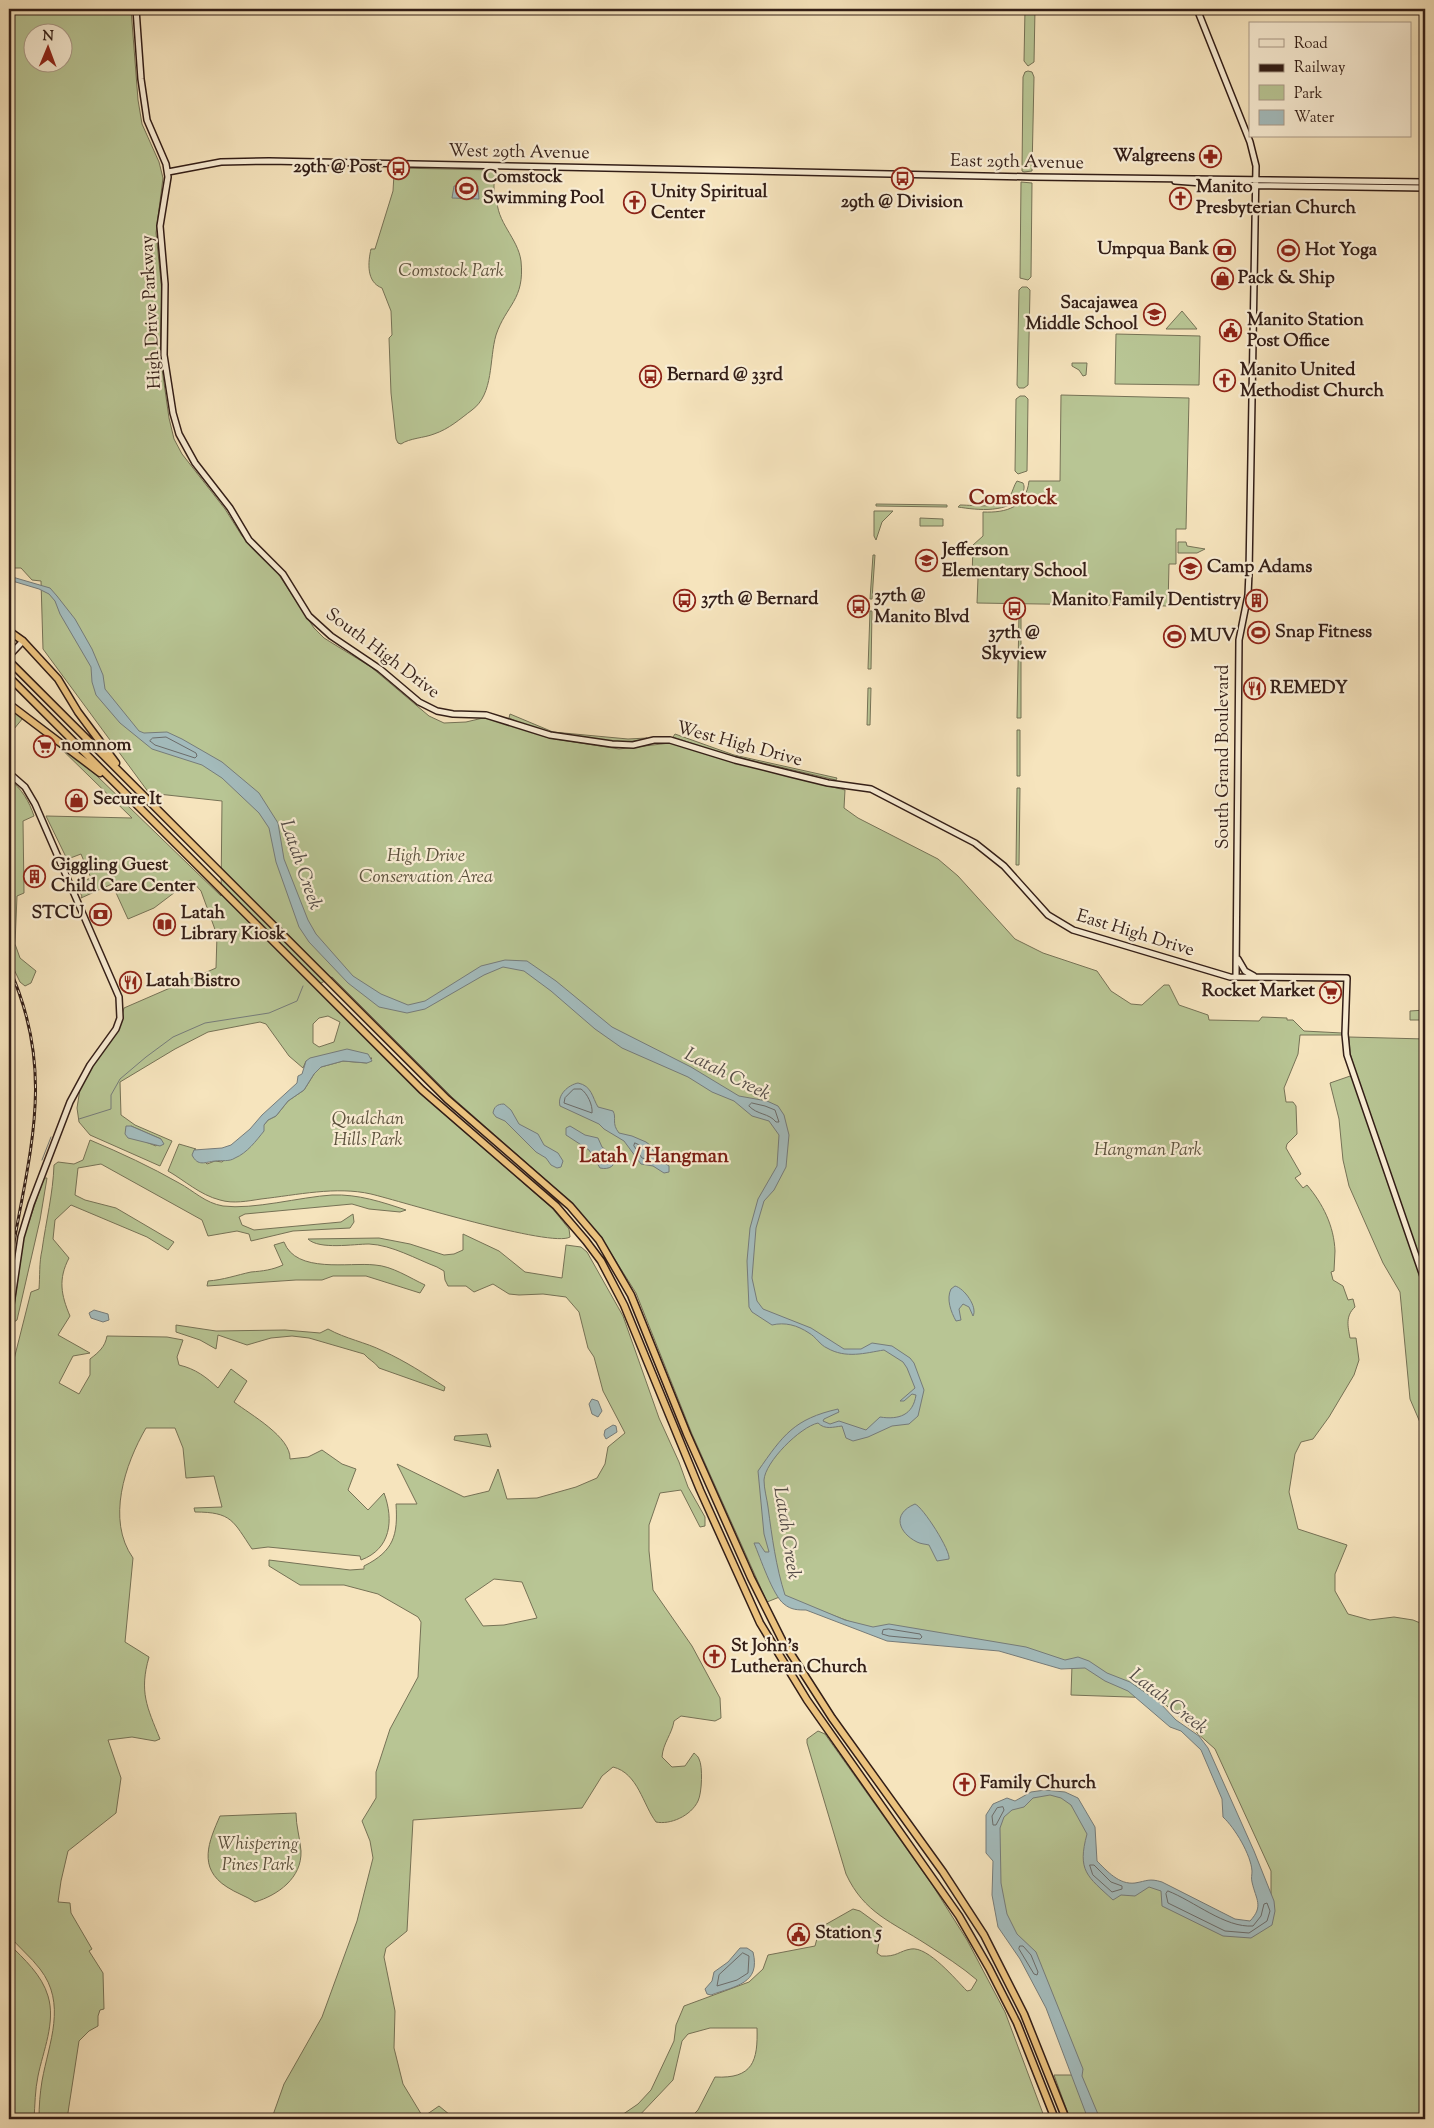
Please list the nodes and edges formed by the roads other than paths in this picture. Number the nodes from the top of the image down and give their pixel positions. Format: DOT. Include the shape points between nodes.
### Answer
graph roads {
  1 [pos="136,9"];
  2 [pos="1197,9"];
  3 [pos="168,172"];
  4 [pos="871,174"];
  5 [pos="1425,182"];
  6 [pos="1257,183"];
  7 [pos="1425,188"];
  8 [pos="230,508"];
  9 [pos="9,631"];
  10 [pos="23,641"];
  11 [pos="9,656"];
  12 [pos="9,661"];
  13 [pos="9,677"];
  14 [pos="9,704"];
  15 [pos="453,714"];
  16 [pos="9,773"];
  17 [pos="133,784"];
  18 [pos="871,789"];
  19 [pos="123,791"];
  20 [pos="1236,957"];
  21 [pos="1236,977"];
  22 [pos="1259,978"];
  23 [pos="1332,978"];
  24 [pos="1346,990"];
  25 [pos="1425,1282"];
  26 [pos="9,1318"];
  27 [pos="1055,2119"];
  28 [pos="1066,2119"];
  1 -- 3 [label="main road" via="146,120"];
  2 -- 6 [label="main road, South Grand Boulevard" via="1250,142"];
  3 -- 4 [label="main road, West 29th Avenue" via="221,162 269,161"];
  3 -- 8 [label="main road, High Drive Parkway" via="160,234 165,284 164,355 174,413 185,447"];
  4 -- 6 [label="main road, East 29th Avenue"];
  5 -- 6 [label="main road, East 29th Avenue"];
  6 -- 7 [label="main road, East 29th Avenue"];
  6 -- 20 [label="main road, South Grand Boulevard" via="1249,580 1239,640"];
  8 -- 15 [label="main road, South High Drive" via="249,540 283,574 316,624 380,669 419,702 437,712"];
  9 -- 10 [label="highway"];
  10 -- 11 [label="main road"];
  10 -- 17 [label="highway" via="58,679 78,712"];
  12 -- 17 [label="highway"];
  13 -- 19 [label="highway"];
  14 -- 19 [label="highway"];
  15 -- 18 [label="main road, West High Drive" via="486,715 550,735 612,744 670,740 799,776"];
  16 -- 26 [label="main road" via="31,796 119,997 120,1018 78,1085 31,1204 21,1237"];
  17 -- 28 [label="highway" via="447,1099 570,1206 599,1240 631,1295 687,1434 770,1617 800,1670 943,1872 984,1936 1024,2014"];
  18 -- 21 [label="main road, East High Drive" via="975,843 1004,866 1043,910 1062,925"];
  19 -- 27 [label="highway" via="422,1090 556,1206 586,1240 624,1305 696,1482 760,1623 806,1700 959,1916 1017,2023"];
  20 -- 21 [label="main road, South Grand Boulevard"];
  20 -- 22 [label="main road" via="1245,971"];
  21 -- 22 [label="main road, East High Drive"];
  22 -- 23 [label="main road, East High Drive"];
  23 -- 24 [label="main road" via="1342,983"];
  23 -- 24 [label="main road, East High Drive" via="1347,978"];
  24 -- 25 [label="main road" via="1347,1055"];
}
